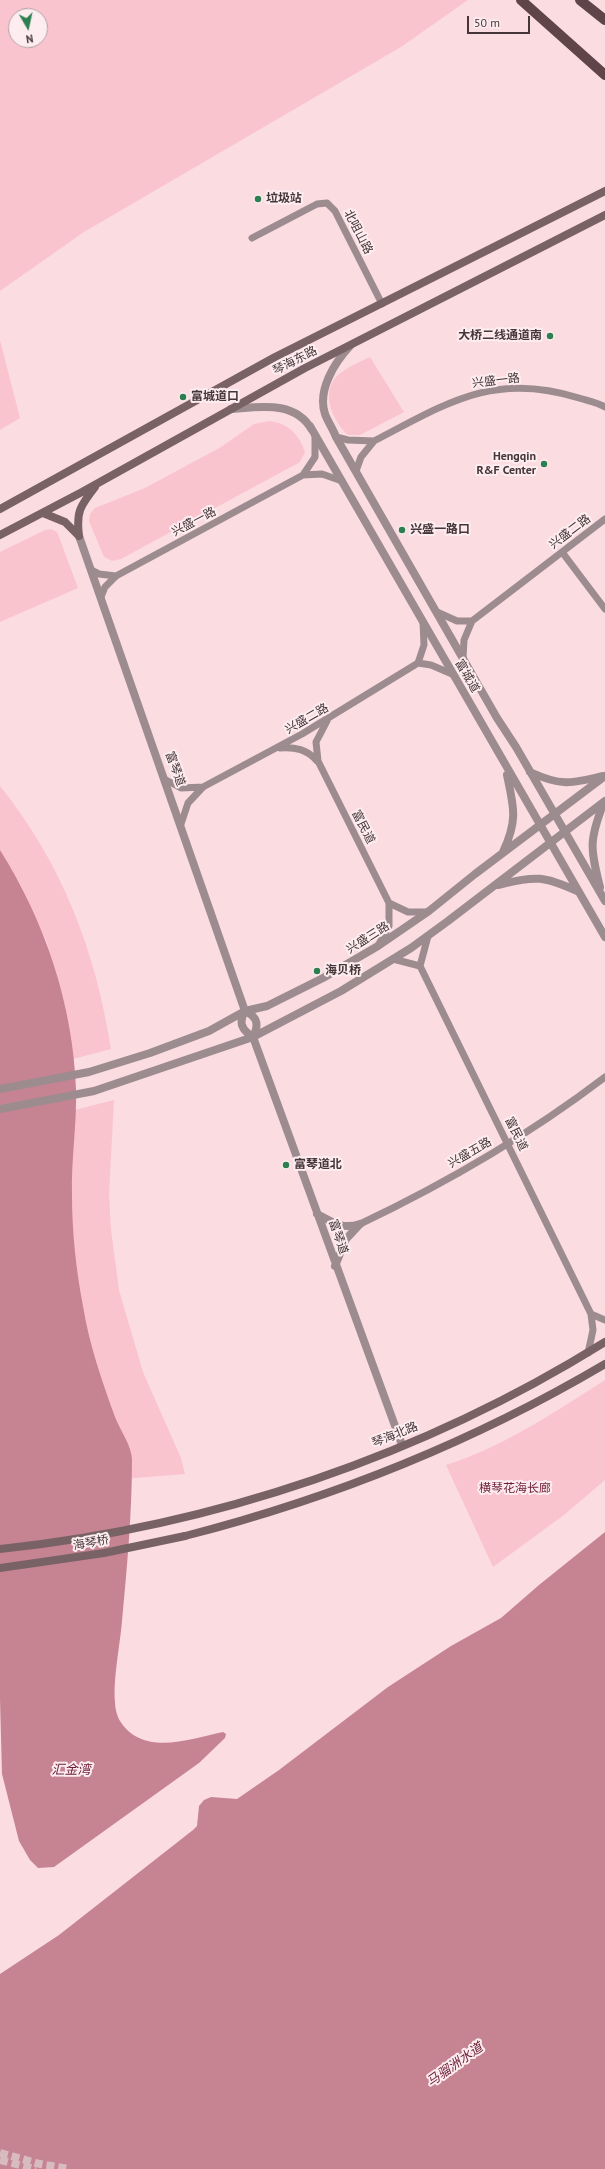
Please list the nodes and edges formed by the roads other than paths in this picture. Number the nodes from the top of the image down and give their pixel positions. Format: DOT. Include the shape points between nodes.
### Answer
graph roads {
  1 [pos="521,0"];
  2 [pos="580,0"];
  3 [pos="605,20"];
  4 [pos="605,75"];
  5 [pos="605,191"];
  6 [pos="605,215"];
  7 [pos="252,238"];
  8 [pos="382,304"];
  9 [pos="350,346"];
  10 [pos="605,407"];
  11 [pos="231,409"];
  12 [pos="315,435"];
  13 [pos="336,437"];
  14 [pos="374,441"];
  15 [pos="356,471"];
  16 [pos="303,475"];
  17 [pos="342,481"];
  18 [pos="98,483"];
  19 [pos="0,509"];
  20 [pos="43,513"];
  21 [pos="605,519"];
  22 [pos="0,535"];
  23 [pos="79,536"];
  24 [pos="562,552"];
  25 [pos="91,570"];
  26 [pos="116,576"];
  27 [pos="101,597"];
  28 [pos="605,609"];
  29 [pos="437,612"];
  30 [pos="472,621"];
  31 [pos="422,622"];
  32 [pos="463,658"];
  33 [pos="418,662"];
  34 [pos="452,674"];
  35 [pos="328,719"];
  36 [pos="276,749"];
  37 [pos="318,761"];
  38 [pos="506,767"];
  39 [pos="530,772"];
  40 [pos="605,776"];
  41 [pos="166,780"];
  42 [pos="203,787"];
  43 [pos="604,801"];
  44 [pos="555,814"];
  45 [pos="181,824"];
  46 [pos="540,826"];
  47 [pos="565,832"];
  48 [pos="550,844"];
  49 [pos="503,853"];
  50 [pos="494,886"];
  51 [pos="578,892"];
  52 [pos="604,900"];
  53 [pos="389,903"];
  54 [pos="429,911"];
  55 [pos="428,936"];
  56 [pos="605,937"];
  57 [pos="378,946"];
  58 [pos="393,959"];
  59 [pos="420,966"];
  60 [pos="245,1011"];
  61 [pos="253,1036"];
  62 [pos="605,1077"];
  63 [pos="0,1089"];
  64 [pos="0,1109"];
  65 [pos="509,1144"];
  66 [pos="317,1214"];
  67 [pos="360,1224"];
  68 [pos="335,1266"];
  69 [pos="591,1314"];
  70 [pos="605,1320"];
  71 [pos="605,1342"];
  72 [pos="588,1353"];
  73 [pos="605,1364"];
  74 [pos="402,1445"];
  75 [pos="180,1518"];
  76 [pos="0,1549"];
  77 [pos="0,1568"];
  1 -- 4 [label="main road"];
  2 -- 3 [label="main road"];
  5 -- 8 [label="main road, 琴海东路"];
  6 -- 9 [label="main road, 琴海东路"];
  7 -- 8 [label="street, 北咀山路" via="317,204 327,203 335,211"];
  8 -- 19 [label="main road, 琴海东路" via="274,358"];
  9 -- 11 [label="main road, 琴海东路"];
  9 -- 13 [label="street, 富城道" via="330,374 324,394 325,413"];
  10 -- 14 [label="street, 兴盛一路" via="547,390 497,389 456,400"];
  11 -- 12 [label="street, 富城道" via="278,407 290,410 301,417"];
  11 -- 18 [label="main road, 琴海东路"];
  12 -- 16 [label="street, 兴盛一路" via="315,457"];
  12 -- 17 [label="street, 富城道"];
  13 -- 14 [label="street"];
  13 -- 15 [label="street, 富城道"];
  14 -- 15 [label="street" via="361,457"];
  15 -- 29 [label="street, 富城道"];
  16 -- 17 [label="street, 兴盛一路" via="322,474"];
  16 -- 26 [label="street, 兴盛一路"];
  17 -- 31 [label="street, 富城道"];
  18 -- 20 [label="main road, 琴海东路"];
  18 -- 23 [label="main road" via="79,510"];
  20 -- 22 [label="main road, 琴海东路"];
  20 -- 23 [label="main road" via="65,522"];
  21 -- 24 [label="street, 兴盛二路"];
  23 -- 25 [label="street, 富琴道"];
  24 -- 28 [label="street"];
  24 -- 30 [label="street, 兴盛二路"];
  25 -- 26 [label="street" via="99,574"];
  25 -- 27 [label="street, 富琴道"];
  26 -- 27 [label="street, 兴盛一路"];
  27 -- 41 [label="street, 富琴道"];
  29 -- 30 [label="street" via="457,622"];
  29 -- 32 [label="street, 富城道"];
  30 -- 32 [label="street" via="464,640"];
  31 -- 33 [label="street" via="424,645"];
  31 -- 34 [label="street, 富城道"];
  32 -- 39 [label="street, 富城道"];
  33 -- 34 [label="street" via="431,664"];
  33 -- 35 [label="street, 兴盛二路"];
  34 -- 38 [label="street, 富城道"];
  35 -- 36 [label="street, 兴盛二路"];
  35 -- 37 [label="street, 富民道" via="316,742"];
  36 -- 37 [label="street, 富民道" via="299,748"];
  36 -- 42 [label="street, 兴盛二路"];
  37 -- 53 [label="street, 富民道"];
  38 -- 46 [label="street, 富城道"];
  38 -- 49 [label="street" via="514,816 512,832"];
  39 -- 40 [label="street" via="561,783 575,783"];
  39 -- 44 [label="street, 富城道"];
  40 -- 44 [label="street, 兴盛三路"];
  41 -- 42 [label="street, 兴盛二路" via="181,788"];
  41 -- 45 [label="street, 富琴道"];
  42 -- 45 [label="street, 兴盛二路" via="188,803"];
  43 -- 47 [label="street"];
  43 -- 52 [label="street" via="591,841 592,857"];
  44 -- 46 [label="street, 兴盛三路"];
  44 -- 47 [label="street, 富城道"];
  45 -- 60 [label="street, 富琴道"];
  46 -- 48 [label="street, 富城道"];
  46 -- 49 [label="street, 兴盛三路"];
  47 -- 48 [label="street"];
  47 -- 52 [label="street, 富城道"];
  48 -- 50 [label="street"];
  48 -- 51 [label="street, 富城道"];
  49 -- 54 [label="street, 兴盛三路"];
  50 -- 51 [label="street" via="541,877 554,880"];
  50 -- 55 [label="street"];
  51 -- 56 [label="street, 富城道"];
  53 -- 54 [label="street" via="408,912"];
  53 -- 57 [label="street" via="389,926"];
  54 -- 57 [label="street, 兴盛三路"];
  55 -- 58 [label="street"];
  55 -- 59 [label="street"];
  57 -- 60 [label="street, 兴盛三路" via="296,992 267,1006"];
  58 -- 59 [label="street"];
  58 -- 61 [label="street" via="341,990"];
  59 -- 65 [label="street, 富民道"];
  60 -- 61 [label="street" via="254,1016 257,1022"];
  60 -- 61 [label="street" via="241,1024 243,1030"];
  60 -- 63 [label="street, 兴盛三路" via="209,1031 180,1043 89,1072"];
  61 -- 64 [label="street" via="94,1091"];
  61 -- 66 [label="street, 富琴道"];
  62 -- 65 [label="street, 兴盛五路"];
  65 -- 67 [label="street, 兴盛五路" via="436,1186"];
  65 -- 69 [label="street, 富民道"];
  66 -- 67 [label="street" via="338,1226"];
  66 -- 68 [label="street, 富琴道"];
  67 -- 68 [label="street" via="346,1239"];
  68 -- 74 [label="street, 富琴道"];
  69 -- 70 [label="street"];
  69 -- 72 [label="street" via="593,1330"];
  71 -- 72 [label="main road, 琴海北路"];
  72 -- 74 [label="main road, 琴海北路" via="504,1399"];
  73 -- 77 [label="main road, 海琴桥, bridge" via="512,1416 409,1463 282,1509 184,1536 104,1553"];
  74 -- 75 [label="main road, 琴海北路" via="276,1491"];
  75 -- 76 [label="main road, 海琴桥" via="94,1536"];
}
